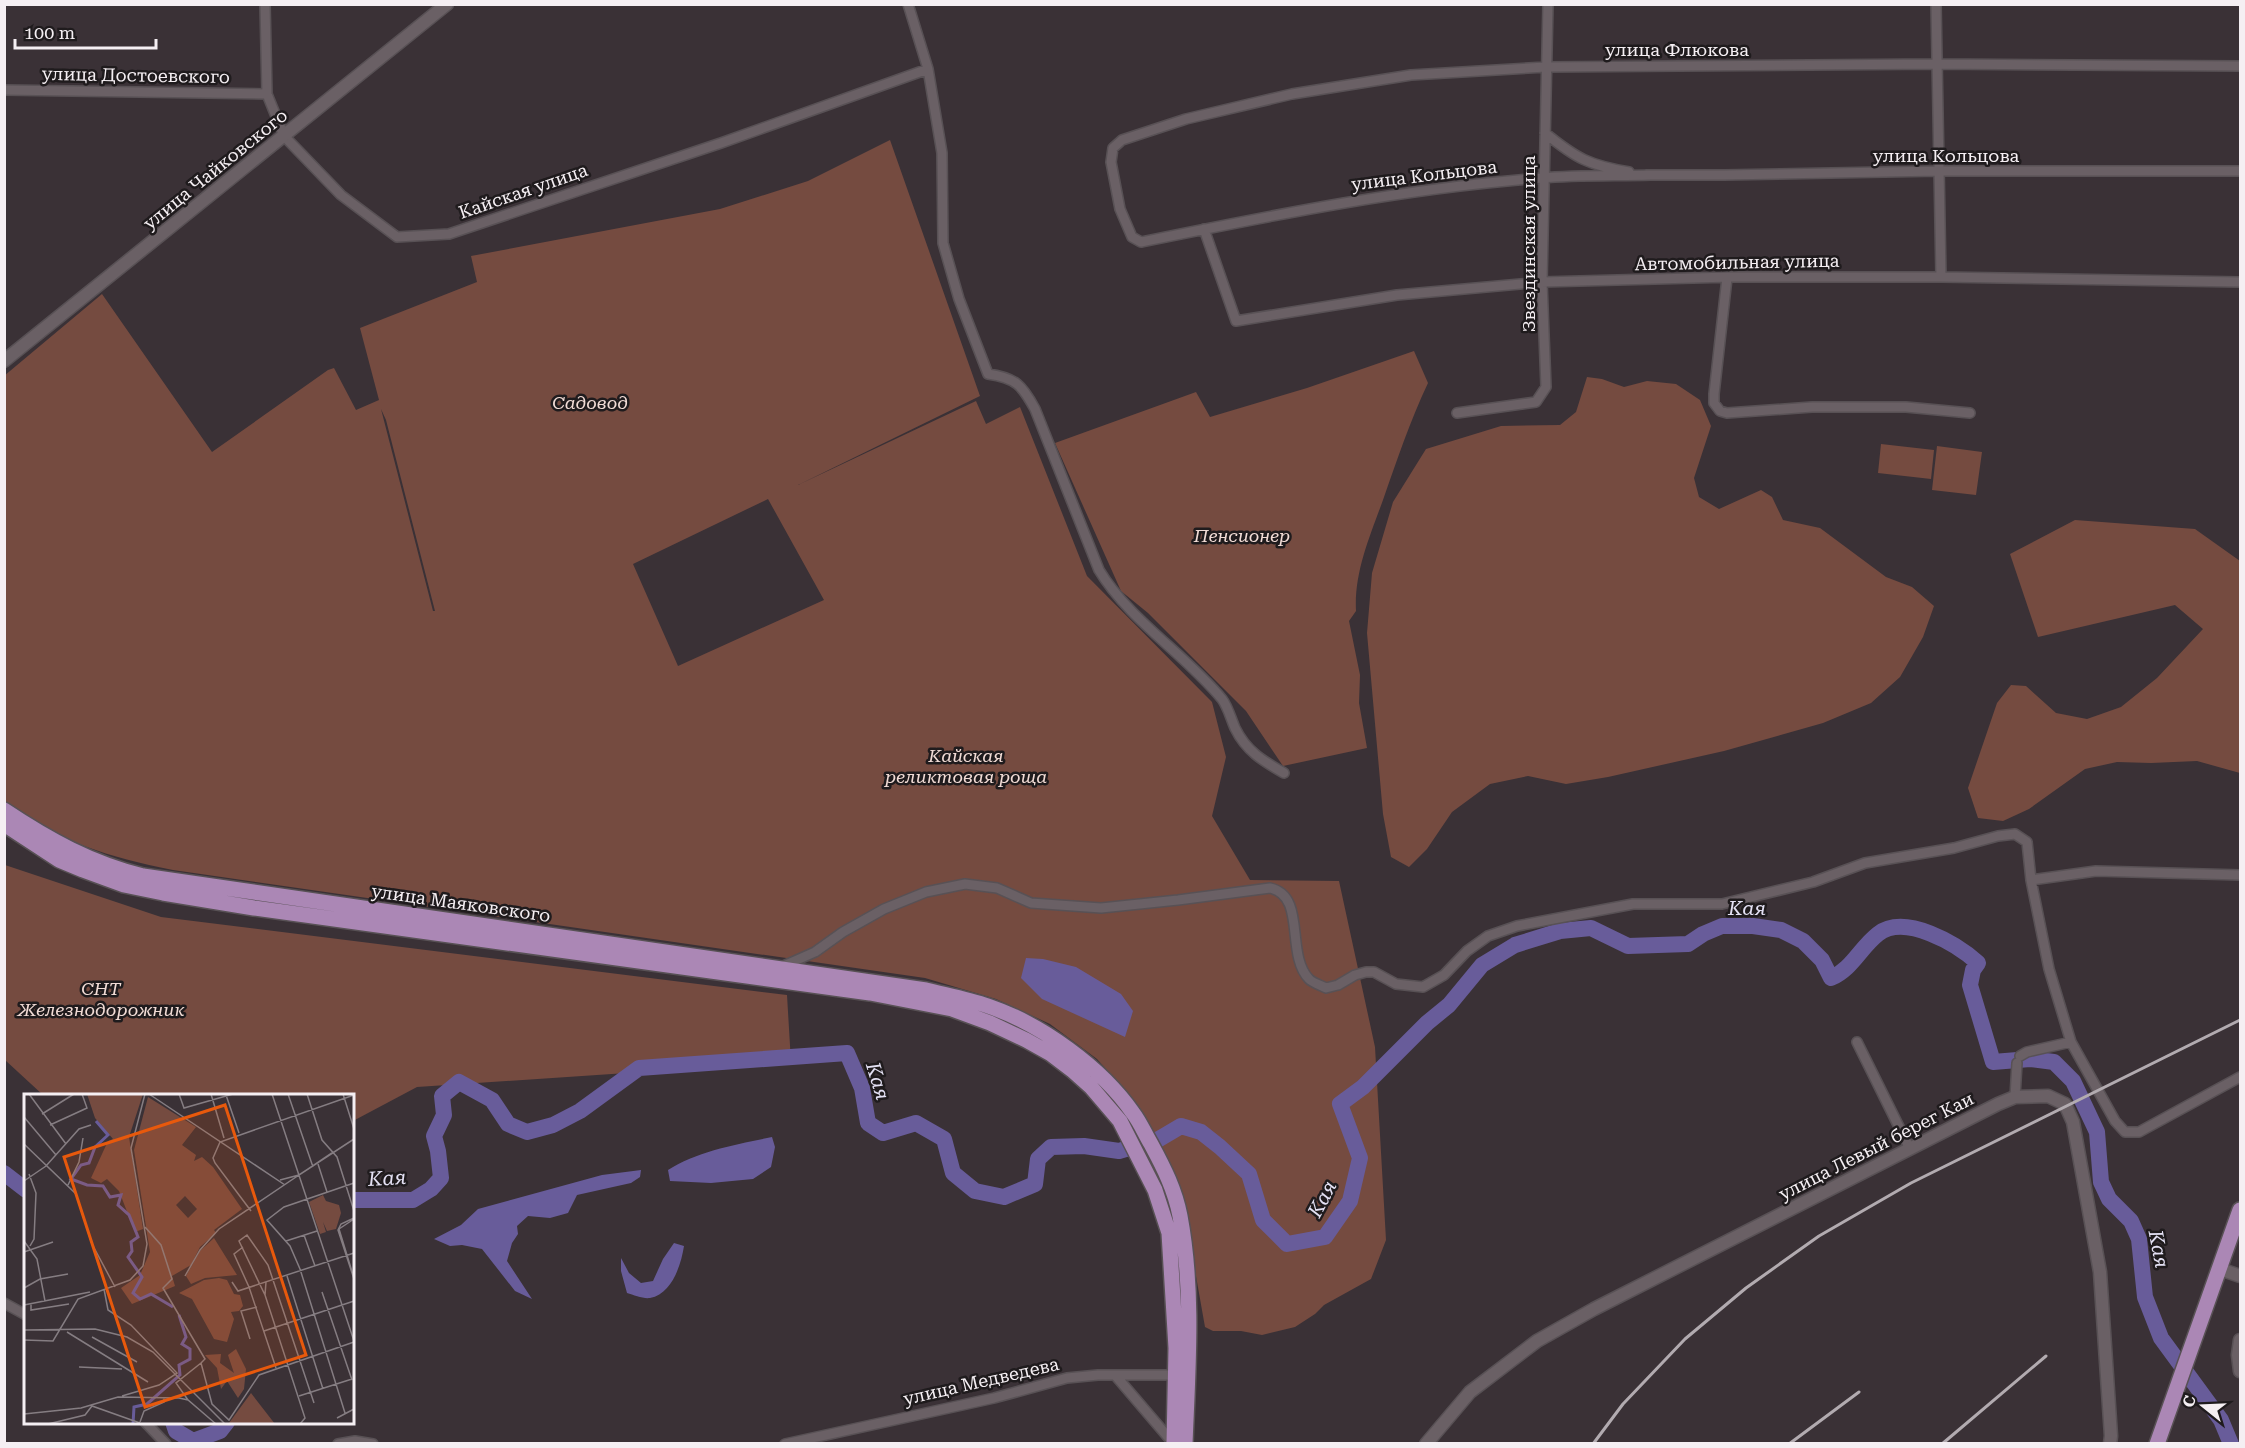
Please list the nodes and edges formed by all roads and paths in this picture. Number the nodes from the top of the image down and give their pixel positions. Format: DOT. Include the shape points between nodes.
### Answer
graph roads {
  1 [pos="265,4"];
  2 [pos="447,4"];
  3 [pos="908,4"];
  4 [pos="1548,4"];
  5 [pos="1936,4"];
  6 [pos="1936,64"];
  7 [pos="2241,66"];
  8 [pos="1546,67"];
  9 [pos="928,69"];
  10 [pos="4,90"];
  11 [pos="267,94"];
  12 [pos="1545,133"];
  13 [pos="284,136"];
  14 [pos="1122,140"];
  15 [pos="1938,171"];
  16 [pos="2241,171"];
  17 [pos="1651,175"];
  18 [pos="1544,177"];
  19 [pos="1204,229"];
  20 [pos="1941,277"];
  21 [pos="1727,278"];
  22 [pos="1542,282"];
  23 [pos="2241,282"];
  24 [pos="4,361"];
  25 [pos="1458,413"];
  26 [pos="1970,413"];
  27 [pos="1284,773"];
  28 [pos="4,810"];
  29 [pos="4,824"];
  30 [pos="2241,875"];
  31 [pos="2031,880"];
  32 [pos="779,968"];
  33 [pos="1857,1042"];
  34 [pos="2071,1042"];
  35 [pos="2241,1077"];
  36 [pos="2015,1097"];
  37 [pos="1127,1117"];
  38 [pos="1910,1149"];
  39 [pos="2241,1210"];
  40 [pos="2220,1269"];
  41 [pos="2241,1276"];
  42 [pos="4,1303"];
  43 [pos="24,1314"];
  44 [pos="2241,1340"];
  45 [pos="2241,1371"];
  46 [pos="1115,1374"];
  47 [pos="1182,1375"];
  48 [pos="147,1424"];
  49 [pos="166,1443"];
  50 [pos="338,1443"];
  51 [pos="373,1443"];
  52 [pos="785,1443"];
  53 [pos="1174,1443"];
  54 [pos="1185,1443"];
  55 [pos="1426,1443"];
  56 [pos="2110,1443"];
  57 [pos="2157,1443"];
  1 -- 11 [label="street, Кайская улица"];
  2 -- 13 [label="street, улица Чайковского"];
  3 -- 9 [label="street"];
  4 -- 8 [label="street, Звездинская улица"];
  5 -- 6 [label="street"];
  6 -- 7 [label="street, улица Флюкова"];
  6 -- 8 [label="street, улица Флюкова"];
  6 -- 15 [label="street"];
  8 -- 12 [label="street, Звездинская улица"];
  8 -- 14 [label="street, улица Флюкова" via="1411,75 1293,94 1186,119"];
  9 -- 13 [label="street, Кайская улица" via="721,144 449,234 397,237 341,195"];
  9 -- 27 [label="street" via="942,153 944,243 988,374 1013,380 1035,409 1108,586 1224,701 1245,746"];
  10 -- 11 [label="street, улица Достоевского"];
  11 -- 13 [label="street, Кайская улица"];
  12 -- 17 [label="street, улица Кольцова" via="1583,161"];
  12 -- 18 [label="street, Звездинская улица"];
  13 -- 24 [label="street, улица Чайковского"];
  14 -- 19 [label="street, улица Кольцова" via="1113,148 1111,162 1120,209 1132,237 1141,242"];
  15 -- 16 [label="street, улица Кольцова"];
  15 -- 17 [label="street, улица Кольцова"];
  15 -- 20 [label="street"];
  17 -- 18 [label="street, улица Кольцова"];
  18 -- 19 [label="street, улица Кольцова" via="1421,190"];
  18 -- 22 [label="street, Звездинская улица"];
  19 -- 22 [label="street, Автомобильная улица" via="1236,321 1397,294"];
  20 -- 21 [label="street, Автомобильная улица"];
  20 -- 23 [label="street, Автомобильная улица"];
  21 -- 22 [label="street, Автомобильная улица"];
  21 -- 26 [label="street" via="1713,394 1720,411 1906,407"];
  22 -- 25 [label="street, Звездинская улица" via="1546,387 1536,402"];
  28 -- 32 [label="main road, улица Маяковского" via="76,853 143,876"];
  29 -- 37 [label="main road, улица Маяковского" via="59,860 134,887 254,908 795,982 952,1009 1043,1050"];
  30 -- 31 [label="street" via="2096,871"];
  31 -- 32 [label="street" via="2027,842 2007,834 1954,848 1865,863 1813,882 1722,904 1633,904 1517,926 1488,936 1444,975 1424,987 1396,984 1366,972 1326,988 1310,980 1302,968 1291,906 1277,889 1256,888 1101,908 1031,903 997,888 965,884 926,892 884,909 815,952"];
  31 -- 34 [label="street" via="2049,969"];
  32 -- 37 [label="main road, улица Маяковского" via="926,990 989,1006 1037,1029 1086,1061"];
  33 -- 38 [label="street"];
  34 -- 35 [label="street" via="2125,1132 2139,1132"];
  34 -- 36 [label="street" via="2020,1060"];
  36 -- 38 [label="street, улица Левый берег Каи"];
  36 -- 56 [label="street, улица Левый берег Каи" via="2048,1096 2065,1104 2073,1122 2100,1272"];
  37 -- 47 [label="main road" via="1169,1233 1176,1348"];
  37 -- 47 [label="main road" via="1161,1164 1173,1187 1180,1215 1189,1304"];
  38 -- 55 [label="street, улица Левый берег Каи" via="1537,1341 1470,1392"];
  39 -- 40 [label="main road"];
  40 -- 41 [label="street"];
  40 -- 57 [label="main road"];
  42 -- 43 [label="street"];
  44 -- 45 [label="street"];
  46 -- 47 [label="street, улица Медведева"];
  46 -- 52 [label="street, улица Медведева" via="1067,1378 994,1398"];
  46 -- 53 [label="street"];
  47 -- 53 [label="main road"];
  47 -- 54 [label="main road"];
  48 -- 49 [label="street"];
  50 -- 51 [label="street"];
}
